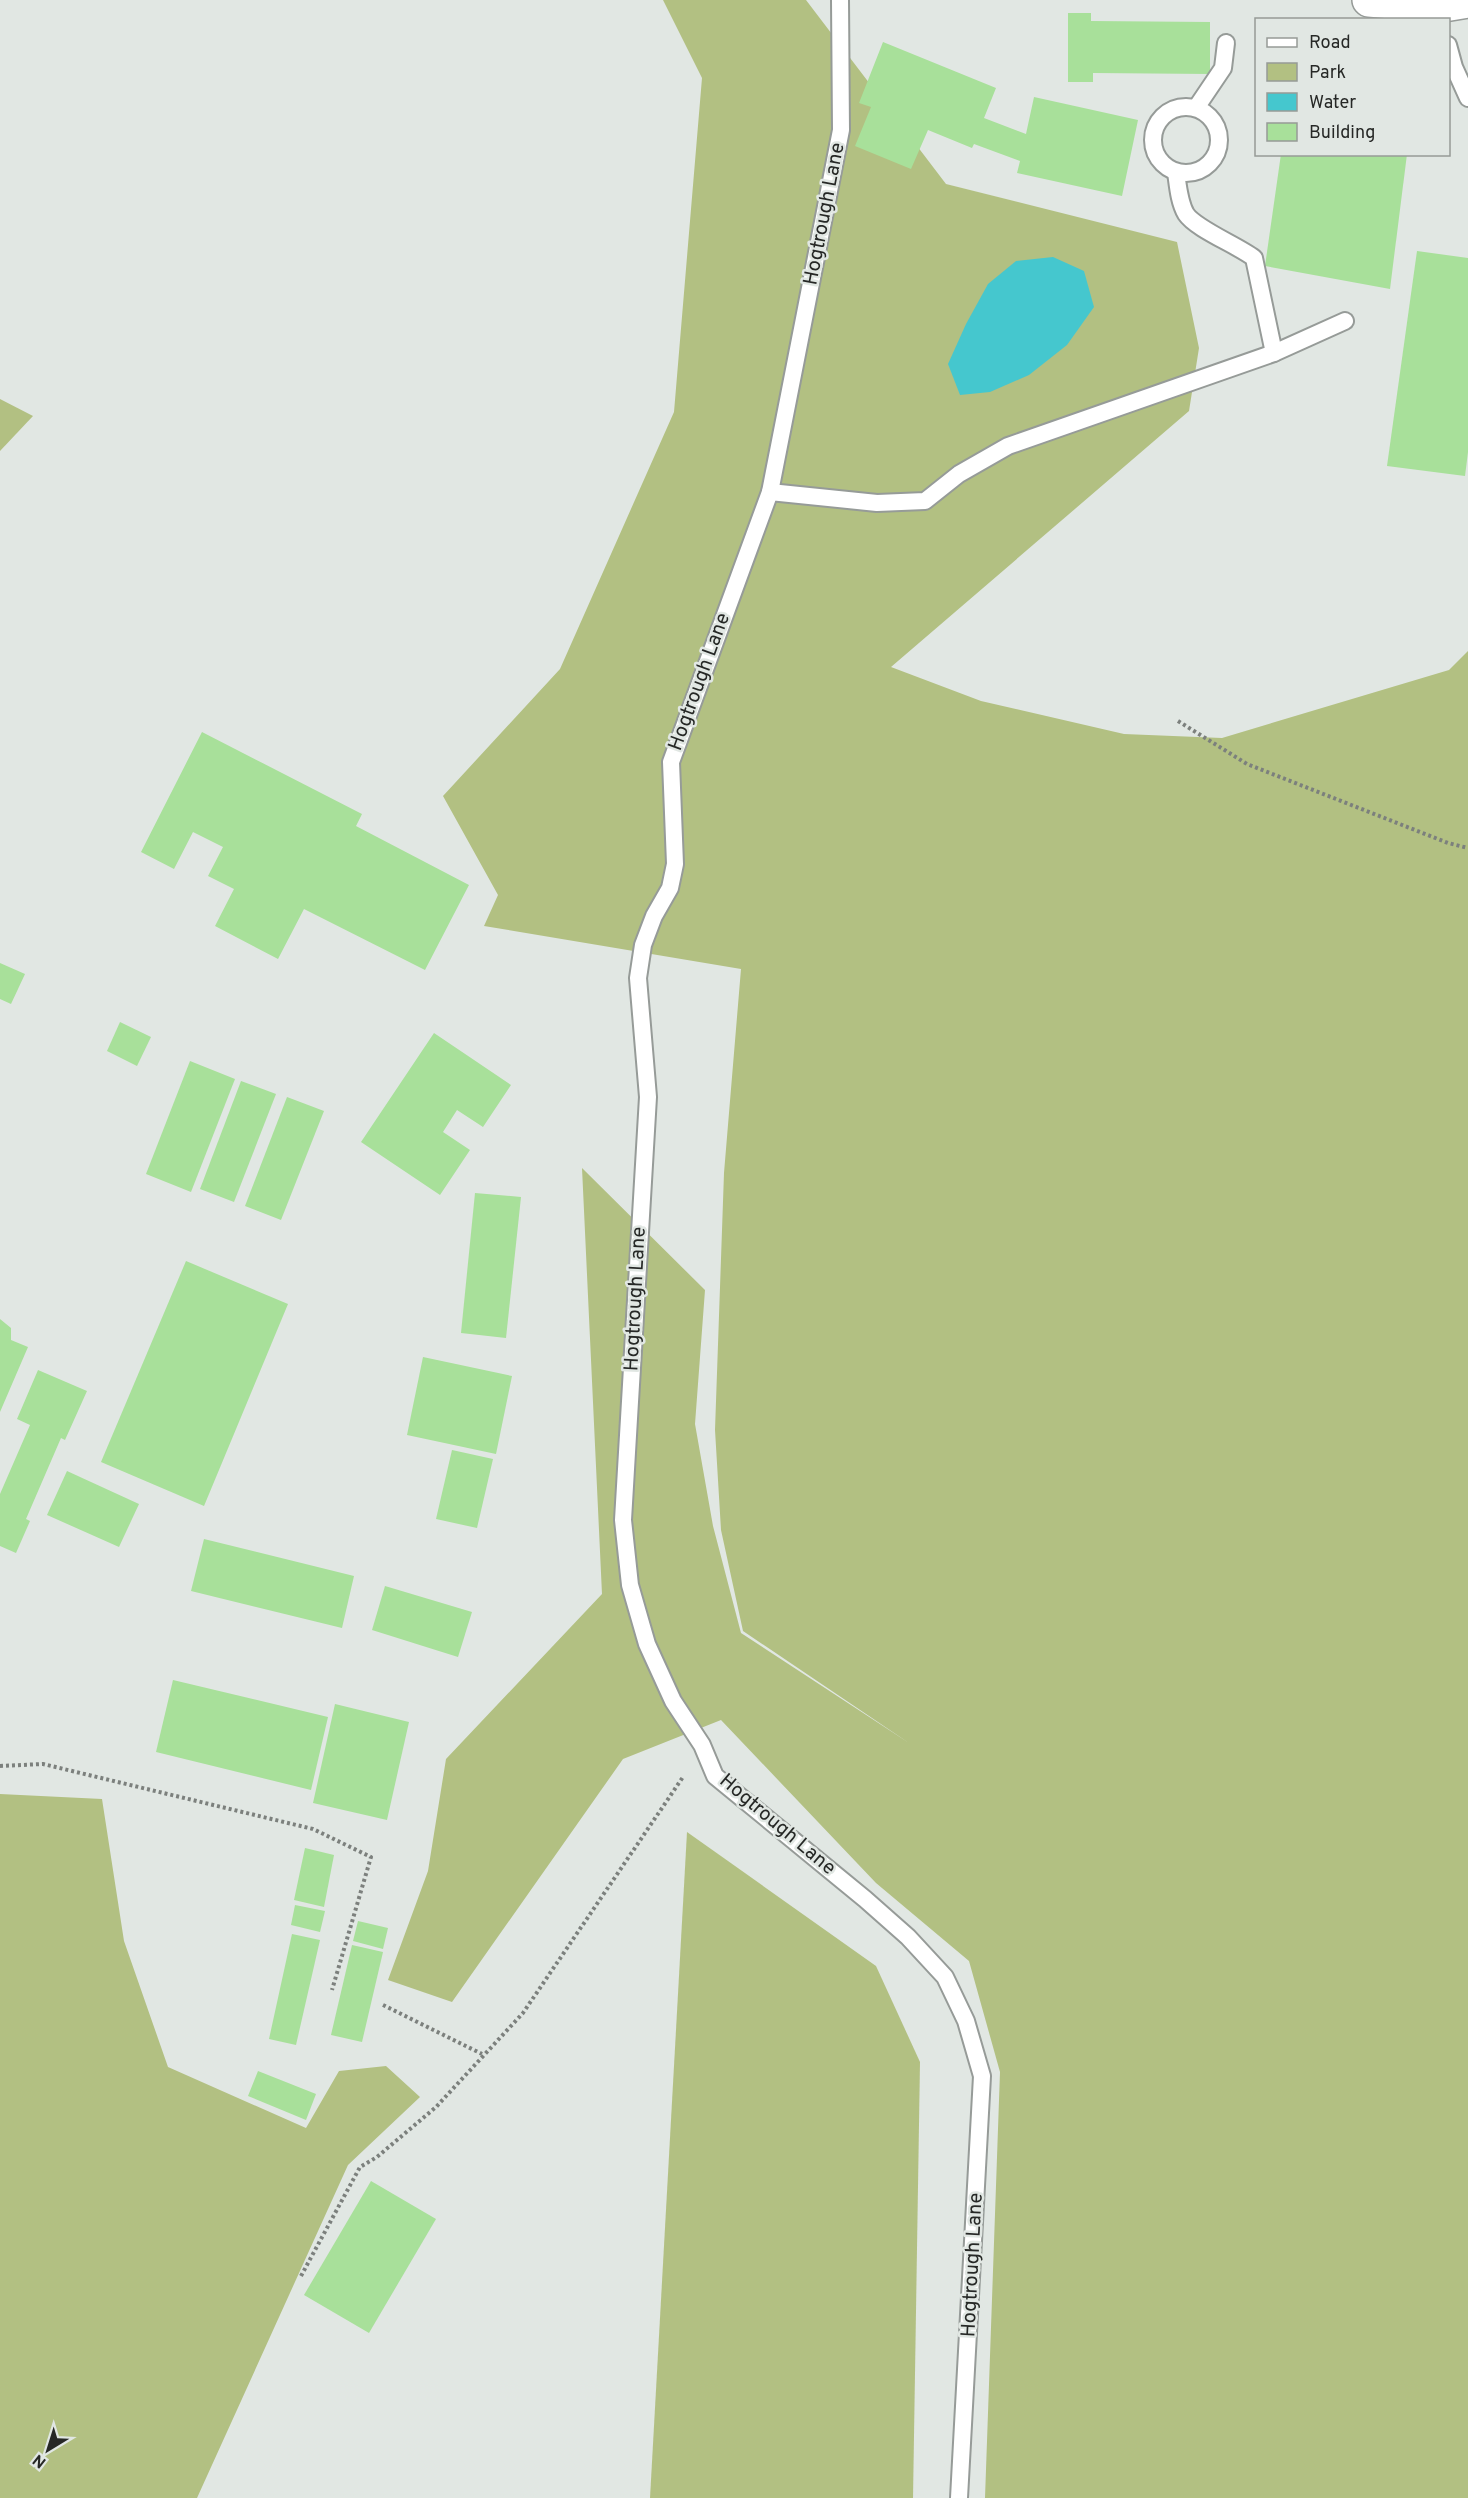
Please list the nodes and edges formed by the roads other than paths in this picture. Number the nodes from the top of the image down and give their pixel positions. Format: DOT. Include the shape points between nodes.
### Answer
graph roads {
  1 [pos="840,0"];
  2 [pos="1369,0"];
  3 [pos="1449,9"];
  4 [pos="1226,43"];
  5 [pos="1450,49"];
  6 [pos="1468,98"];
  7 [pos="1196,108"];
  8 [pos="1176,172"];
  9 [pos="1345,321"];
  10 [pos="1274,353"];
  11 [pos="770,492"];
  12 [pos="959,2498"];
  1 -- 11 [label="lane, Hogtrough Lane" via="841,130"];
  2 -- 3 [label="street"];
  4 -- 7 [label="lane" via="1223,68"];
  5 -- 6 [label="lane"];
  7 -- 8 [label="lane" via="1184,106 1168,112 1156,124 1153,148 1166,167"];
  7 -- 8 [label="lane" via="1215,122 1220,144 1209,165 1188,174"];
  8 -- 10 [label="lane" via="1186,214 1254,258"];
  9 -- 10 [label="lane"];
  10 -- 11 [label="lane" via="1008,446 959,474 925,501 877,503"];
  11 -- 12 [label="lane, Hogtrough Lane" via="671,762 675,864 670,888 643,945 638,978 648,1097 623,1520 630,1585 647,1644 715,1776 908,1937 945,1977 966,2022 982,2076"];
}
